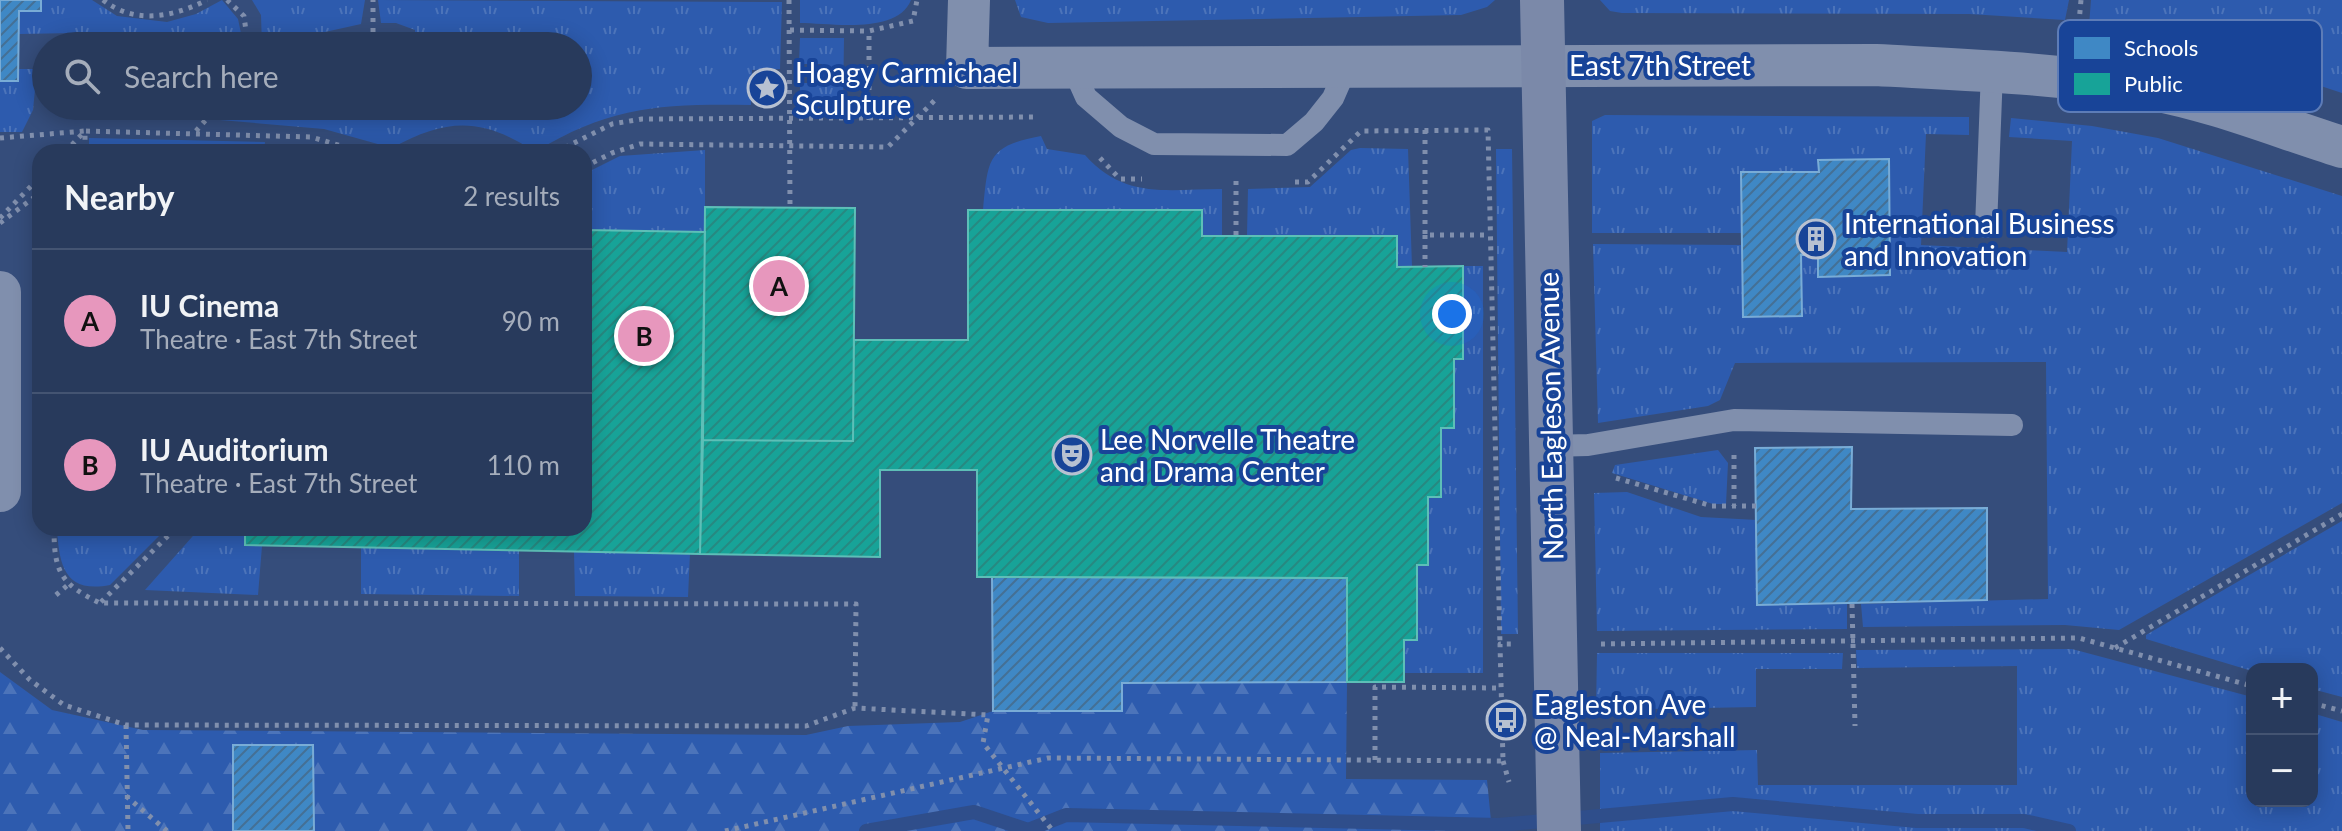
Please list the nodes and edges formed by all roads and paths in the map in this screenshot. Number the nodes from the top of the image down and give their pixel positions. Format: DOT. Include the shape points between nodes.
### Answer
graph roads {
  1 [pos="103,0"];
  2 [pos="207,0"];
  3 [pos="227,0"];
  4 [pos="373,0"];
  5 [pos="789,0"];
  6 [pos="917,0"];
  7 [pos="969,0"];
  8 [pos="1542,0"];
  9 [pos="2081,0"];
  10 [pos="2079,15"];
  11 [pos="790,30"];
  12 [pos="869,31"];
  13 [pos="246,32"];
  14 [pos="373,32"];
  15 [pos="1542,65"];
  16 [pos="1347,66"];
  17 [pos="967,68"];
  18 [pos="1073,68"];
  19 [pos="1992,71"];
  20 [pos="2058,78"];
  21 [pos="2236,112"];
  22 [pos="1046,117"];
  23 [pos="791,118"];
  24 [pos="916,119"];
  25 [pos="206,120"];
  26 [pos="869,120"];
  27 [pos="1425,130"];
  28 [pos="85,131"];
  29 [pos="195,132"];
  30 [pos="0,138"];
  31 [pos="73,144"];
  32 [pos="85,144"];
  33 [pos="335,144"];
  34 [pos="572,144"];
  35 [pos="790,146"];
  36 [pos="2342,147"];
  37 [pos="1090,148"];
  38 [pos="592,163"];
  39 [pos="1149,179"];
  40 [pos="1221,181"];
  41 [pos="1236,181"];
  42 [pos="1250,181"];
  43 [pos="1279,182"];
  44 [pos="32,186"];
  45 [pos="32,198"];
  46 [pos="790,208"];
  47 [pos="0,220"];
  48 [pos="1986,227"];
  49 [pos="1425,235"];
  50 [pos="1490,235"];
  51 [pos="1236,236"];
  52 [pos="1425,267"];
  53 [pos="0,292"];
  54 [pos="1734,420"];
  55 [pos="2012,425"];
  56 [pos="1569,445"];
  57 [pos="0,491"];
  58 [pos="1734,506"];
  59 [pos="1756,506"];
  60 [pos="2342,514"];
  61 [pos="54,536"];
  62 [pos="168,536"];
  63 [pos="69,584"];
  64 [pos="56,595"];
  65 [pos="100,603"];
  66 [pos="1852,604"];
  67 [pos="1852,641"];
  68 [pos="1500,644"];
  69 [pos="1555,646"];
  70 [pos="0,648"];
  71 [pos="2115,648"];
  72 [pos="2246,684"];
  73 [pos="1501,688"];
  74 [pos="2318,705"];
  75 [pos="855,708"];
  76 [pos="2342,711"];
  77 [pos="126,725"];
  78 [pos="1855,726"];
  79 [pos="1375,760"];
  80 [pos="1503,761"];
  81 [pos="1003,769"];
  82 [pos="1512,791"];
  83 [pos="125,795"];
  84 [pos="1558,810"];
  85 [pos="128,831"];
  86 [pos="167,831"];
  87 [pos="725,831"];
  88 [pos="1053,831"];
  1 -- 2 [label="path" via="150,17"];
  3 -- 13 [label="path" via="244,16"];
  4 -- 14 [label="path"];
  5 -- 11 [label="path"];
  6 -- 12 [label="path" via="913,21"];
  7 -- 17 [label="street"];
  8 -- 15 [label="street, North Eagleson Avenue"];
  9 -- 10 [label="path"];
  11 -- 12 [label="path"];
  11 -- 23 [label="path"];
  12 -- 26 [label="path"];
  15 -- 16 [label="street, East 7th Street"];
  15 -- 19 [label="street, East 7th Street" via="1876,65"];
  15 -- 56 [label="street, North Eagleson Avenue"];
  16 -- 18 [label="street, East 7th Street"];
  16 -- 18 [label="lane" via="1333,98 1287,145 1154,144 1121,127 1086,97"];
  17 -- 18 [label="street, East 7th Street"];
  17 -- 24 [label="path"];
  19 -- 20 [label="street, East 7th Street"];
  19 -- 48 [label="lane"];
  21 -- 36 [label="street, East 7th Street"];
  22 -- 24 [label="path"];
  23 -- 26 [label="path"];
  23 -- 34 [label="path" via="642,119 612,124"];
  23 -- 35 [label="path"];
  24 -- 26 [label="path"];
  24 -- 35 [label="path" via="888,147"];
  25 -- 29 [label="path"];
  27 -- 43 [label="path" via="1361,131 1308,182"];
  27 -- 49 [label="path"];
  27 -- 50 [label="path" via="1488,130"];
  28 -- 29 [label="path"];
  28 -- 30 [label="path"];
  28 -- 31 [label="path"];
  28 -- 32 [label="path"];
  29 -- 33 [label="path" via="311,137"];
  35 -- 38 [label="path" via="640,144"];
  35 -- 46 [label="path"];
  37 -- 39 [label="path" via="1120,179"];
  40 -- 41 [label="path"];
  41 -- 42 [label="path"];
  41 -- 51 [label="path"];
  44 -- 47 [label="path"];
  45 -- 47 [label="path"];
  49 -- 50 [label="path"];
  49 -- 52 [label="path"];
  50 -- 68 [label="path"];
  53 -- 57 [label="street"];
  54 -- 55 [label="lane"];
  54 -- 56 [label="lane"];
  54 -- 58 [label="path"];
  56 -- 58 [label="path" via="1588,470 1712,506"];
  56 -- 69 [label="street, North Eagleson Avenue"];
  58 -- 59 [label="path"];
  60 -- 71 [label="path"];
  61 -- 63 [label="path" via="54,563"];
  62 -- 65 [label="path"];
  63 -- 64 [label="path"];
  63 -- 65 [label="path"];
  65 -- 75 [label="path" via="856,604"];
  66 -- 67 [label="path"];
  67 -- 69 [label="path"];
  67 -- 71 [label="path" via="2079,638"];
  67 -- 78 [label="path"];
  68 -- 69 [label="path"];
  68 -- 73 [label="path"];
  69 -- 84 [label="street, North Eagleson Avenue"];
  70 -- 77 [label="path" via="64,705"];
  71 -- 72 [label="path"];
  73 -- 79 [label="path" via="1375,687"];
  73 -- 80 [label="path"];
  74 -- 76 [label="path"];
  75 -- 77 [label="path" via="806,726"];
  75 -- 81 [label="path" via="988,715 983,743"];
  77 -- 83 [label="path"];
  79 -- 80 [label="path"];
  79 -- 81 [label="path" via="1048,758"];
  80 -- 82 [label="path"];
  81 -- 87 [label="path"];
  81 -- 88 [label="path"];
  83 -- 85 [label="path"];
  83 -- 86 [label="path"];
}
